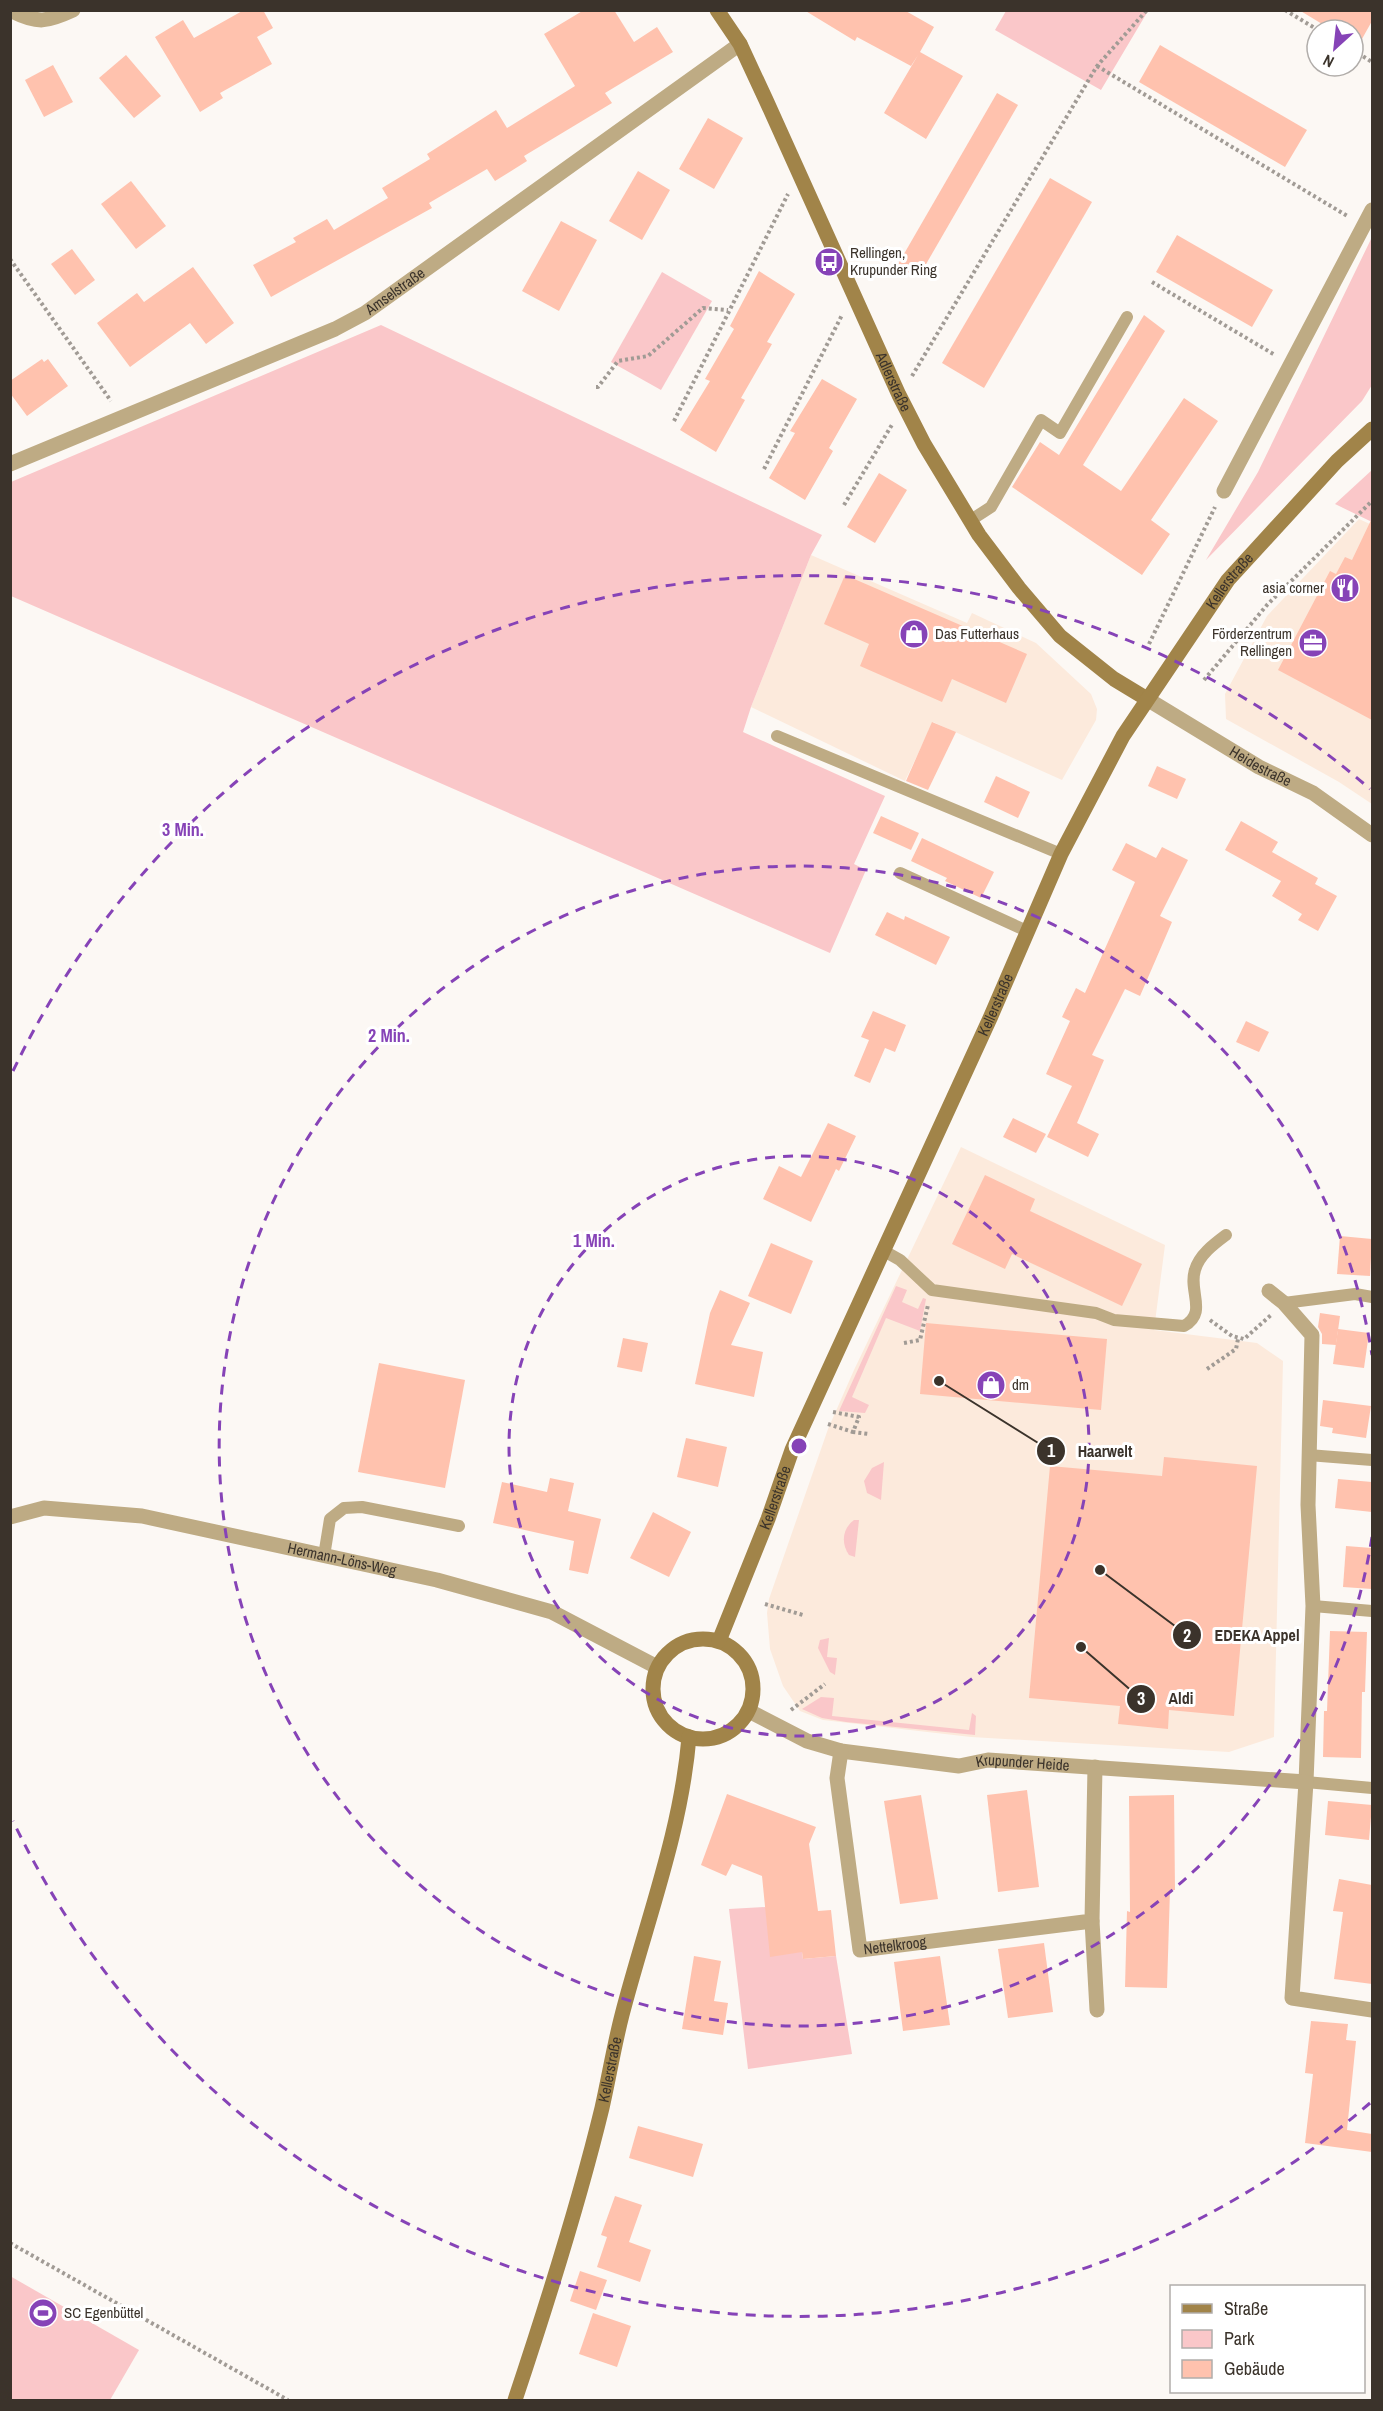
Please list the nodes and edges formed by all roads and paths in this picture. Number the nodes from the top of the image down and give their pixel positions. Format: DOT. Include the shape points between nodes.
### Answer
graph roads {
  1 [pos="73,10"];
  2 [pos="717,10"];
  3 [pos="1147,10"];
  4 [pos="1285,10"];
  5 [pos="12,11"];
  6 [pos="1305,22"];
  7 [pos="740,44"];
  8 [pos="1097,66"];
  9 [pos="789,192"];
  10 [pos="1372,210"];
  11 [pos="1364,227"];
  12 [pos="10,259"];
  13 [pos="1152,282"];
  14 [pos="728,310"];
  15 [pos="843,312"];
  16 [pos="1127,317"];
  17 [pos="1291,364"];
  18 [pos="912,376"];
  19 [pos="596,387"];
  20 [pos="122,416"];
  21 [pos="895,420"];
  22 [pos="674,421"];
  23 [pos="1372,429"];
  24 [pos="10,464"];
  25 [pos="764,470"];
  26 [pos="1224,491"];
  27 [pos="1372,501"];
  28 [pos="844,505"];
  29 [pos="971,520"];
  30 [pos="1149,644"];
  31 [pos="1204,680"];
  32 [pos="1147,699"];
  33 [pos="777,736"];
  34 [pos="1372,835"];
  35 [pos="1061,854"];
  36 [pos="900,873"];
  37 [pos="1027,931"];
  38 [pos="1226,1234"];
  39 [pos="884,1251"];
  40 [pos="932,1290"];
  41 [pos="1269,1291"];
  42 [pos="1372,1297"];
  43 [pos="1284,1302"];
  44 [pos="1197,1311"];
  45 [pos="1238,1339"];
  46 [pos="904,1343"];
  47 [pos="1206,1369"];
  48 [pos="833,1412"];
  49 [pos="828,1424"];
  50 [pos="854,1432"];
  51 [pos="869,1434"];
  52 [pos="1308,1455"];
  53 [pos="1372,1460"];
  54 [pos="10,1517"];
  55 [pos="459,1526"];
  56 [pos="324,1556"];
  57 [pos="765,1604"];
  58 [pos="1314,1606"];
  59 [pos="1372,1611"];
  60 [pos="803,1615"];
  61 [pos="719,1641"];
  62 [pos="657,1668"];
  63 [pos="825,1684"];
  64 [pos="791,1710"];
  65 [pos="749,1711"];
  66 [pos="689,1737"];
  67 [pos="841,1751"];
  68 [pos="1095,1767"];
  69 [pos="1306,1782"];
  70 [pos="1372,1788"];
  71 [pos="1092,1921"];
  72 [pos="1096,2010"];
  73 [pos="1372,2010"];
  74 [pos="10,2243"];
  75 [pos="288,2400"];
  76 [pos="515,2400"];
  1 -- 5 [label="street" via="54,19 31,21"];
  2 -- 7 [label="main road, Adlerstraße"];
  3 -- 8 [label="path"];
  4 -- 6 [label="path"];
  7 -- 20 [label="street, Amselstraße" via="364,313 335,329"];
  7 -- 29 [label="main road, Adlerstraße" via="899,396"];
  8 -- 11 [label="path"];
  8 -- 18 [label="path"];
  9 -- 14 [label="path"];
  10 -- 11 [label="street"];
  11 -- 17 [label="street"];
  12 -- 20 [label="path"];
  13 -- 17 [label="path"];
  14 -- 19 [label="path" via="703,308 648,356 618,361"];
  14 -- 22 [label="path"];
  15 -- 25 [label="path"];
  16 -- 29 [label="lane" via="1060,433 1041,420 991,507"];
  17 -- 26 [label="street"];
  20 -- 24 [label="street, Amselstraße"];
  21 -- 28 [label="path"];
  23 -- 32 [label="main road, Kellerstraße" via="1337,461 1228,580"];
  26 -- 30 [label="path"];
  27 -- 31 [label="path" via="1267,604"];
  29 -- 32 [label="main road, Adlerstraße" via="1019,588 1060,636 1114,679"];
  32 -- 34 [label="street, Heidestraße" via="1259,767 1314,793"];
  32 -- 35 [label="main road, Kellerstraße" via="1123,735"];
  33 -- 35 [label="lane"];
  35 -- 37 [label="main road, Kellerstraße"];
  36 -- 37 [label="lane"];
  37 -- 39 [label="main road, Kellerstraße"];
  38 -- 44 [label="lane" via="1212,1245 1195,1269"];
  39 -- 40 [label="lane" via="900,1260"];
  39 -- 61 [label="main road, Kellerstraße" via="792,1450"];
  40 -- 44 [label="lane" via="1096,1313 1114,1320 1184,1326"];
  40 -- 46 [label="path" via="920,1340"];
  41 -- 43 [label="street"];
  42 -- 43 [label="lane" via="1355,1294"];
  43 -- 45 [label="path" via="1250,1335"];
  43 -- 52 [label="street" via="1312,1335"];
  44 -- 45 [label="path"];
  45 -- 47 [label="path" via="1236,1349"];
  48 -- 50 [label="path" via="860,1417"];
  49 -- 50 [label="path"];
  50 -- 51 [label="path"];
  52 -- 53 [label="lane"];
  52 -- 58 [label="street"];
  54 -- 56 [label="street, Hermann-Löns-Weg" via="44,1508 142,1516"];
  55 -- 56 [label="lane" via="362,1507 344,1508 330,1519"];
  56 -- 62 [label="street, Hermann-Löns-Weg" via="437,1580 552,1612"];
  57 -- 60 [label="path"];
  58 -- 59 [label="lane"];
  58 -- 69 [label="street"];
  61 -- 62 [label="main road" via="701,1638 683,1642 668,1652"];
  61 -- 65 [label="main road" via="743,1657 754,1683"];
  62 -- 66 [label="main road" via="654,1701 661,1717"];
  63 -- 64 [label="path"];
  65 -- 66 [label="main road" via="723,1735"];
  65 -- 67 [label="street, Krupunder Heide" via="807,1742"];
  66 -- 76 [label="main road, Kellerstraße" via="685,1778 661,1882 621,2016 564,2249"];
  67 -- 68 [label="street, Krupunder Heide" via="959,1766 988,1760"];
  67 -- 71 [label="street, Nettelkroog" via="837,1778 860,1950"];
  68 -- 69 [label="street, Krupunder Heide"];
  68 -- 71 [label="street"];
  69 -- 70 [label="lane, Krupunder Heide"];
  69 -- 73 [label="street" via="1292,1998"];
  71 -- 72 [label="street"];
  74 -- 75 [label="path"];
}
